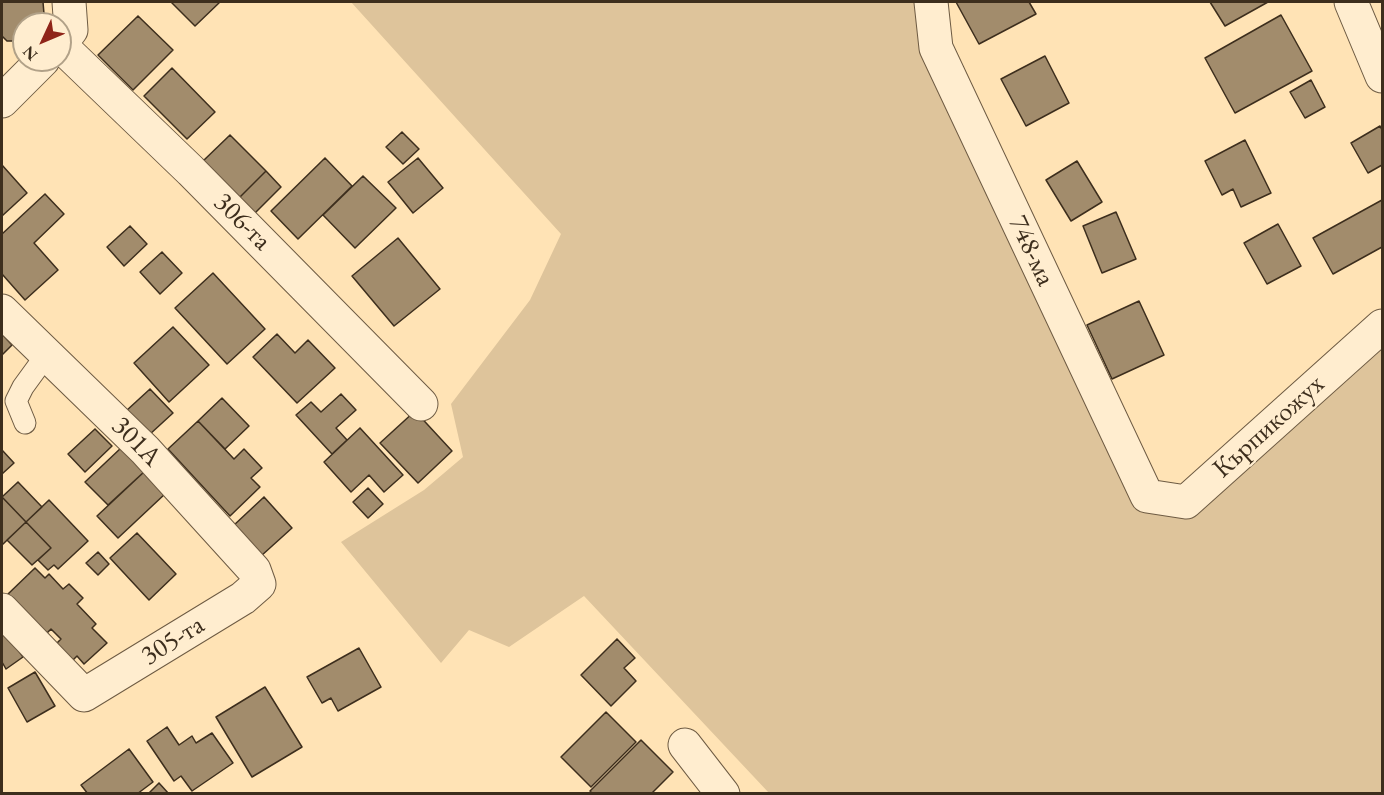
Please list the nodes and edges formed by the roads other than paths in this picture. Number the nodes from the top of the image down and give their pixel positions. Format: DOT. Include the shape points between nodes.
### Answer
graph roads {
  1 [pos="931,2"];
  2 [pos="1351,2"];
  3 [pos="72,56"];
  4 [pos="31,72"];
  5 [pos="1383,76"];
  6 [pos="2,100"];
  7 [pos="2,311"];
  8 [pos="1383,326"];
  9 [pos="47,354"];
  10 [pos="421,404"];
  11 [pos="26,423"];
  12 [pos="1147,496"];
  13 [pos="259,584"];
  14 [pos="2,610"];
  15 [pos="685,745"];
  16 [pos="723,794"];
  1 -- 12 [label="street, 748-ма" via="936,48"];
  2 -- 5 [label="street"];
  3 -- 10 [label="street, 306-та"];
  4 -- 6 [label="street"];
  7 -- 9 [label="street, 301А"];
  8 -- 12 [label="street, Кърпикожух" via="1186,502"];
  9 -- 11 [label="lane" via="16,401"];
  9 -- 13 [label="street, 301А" via="145,450 254,570"];
  13 -- 14 [label="street, 305-та" via="243,598 84,695"];
  15 -- 16 [label="street"];
}
